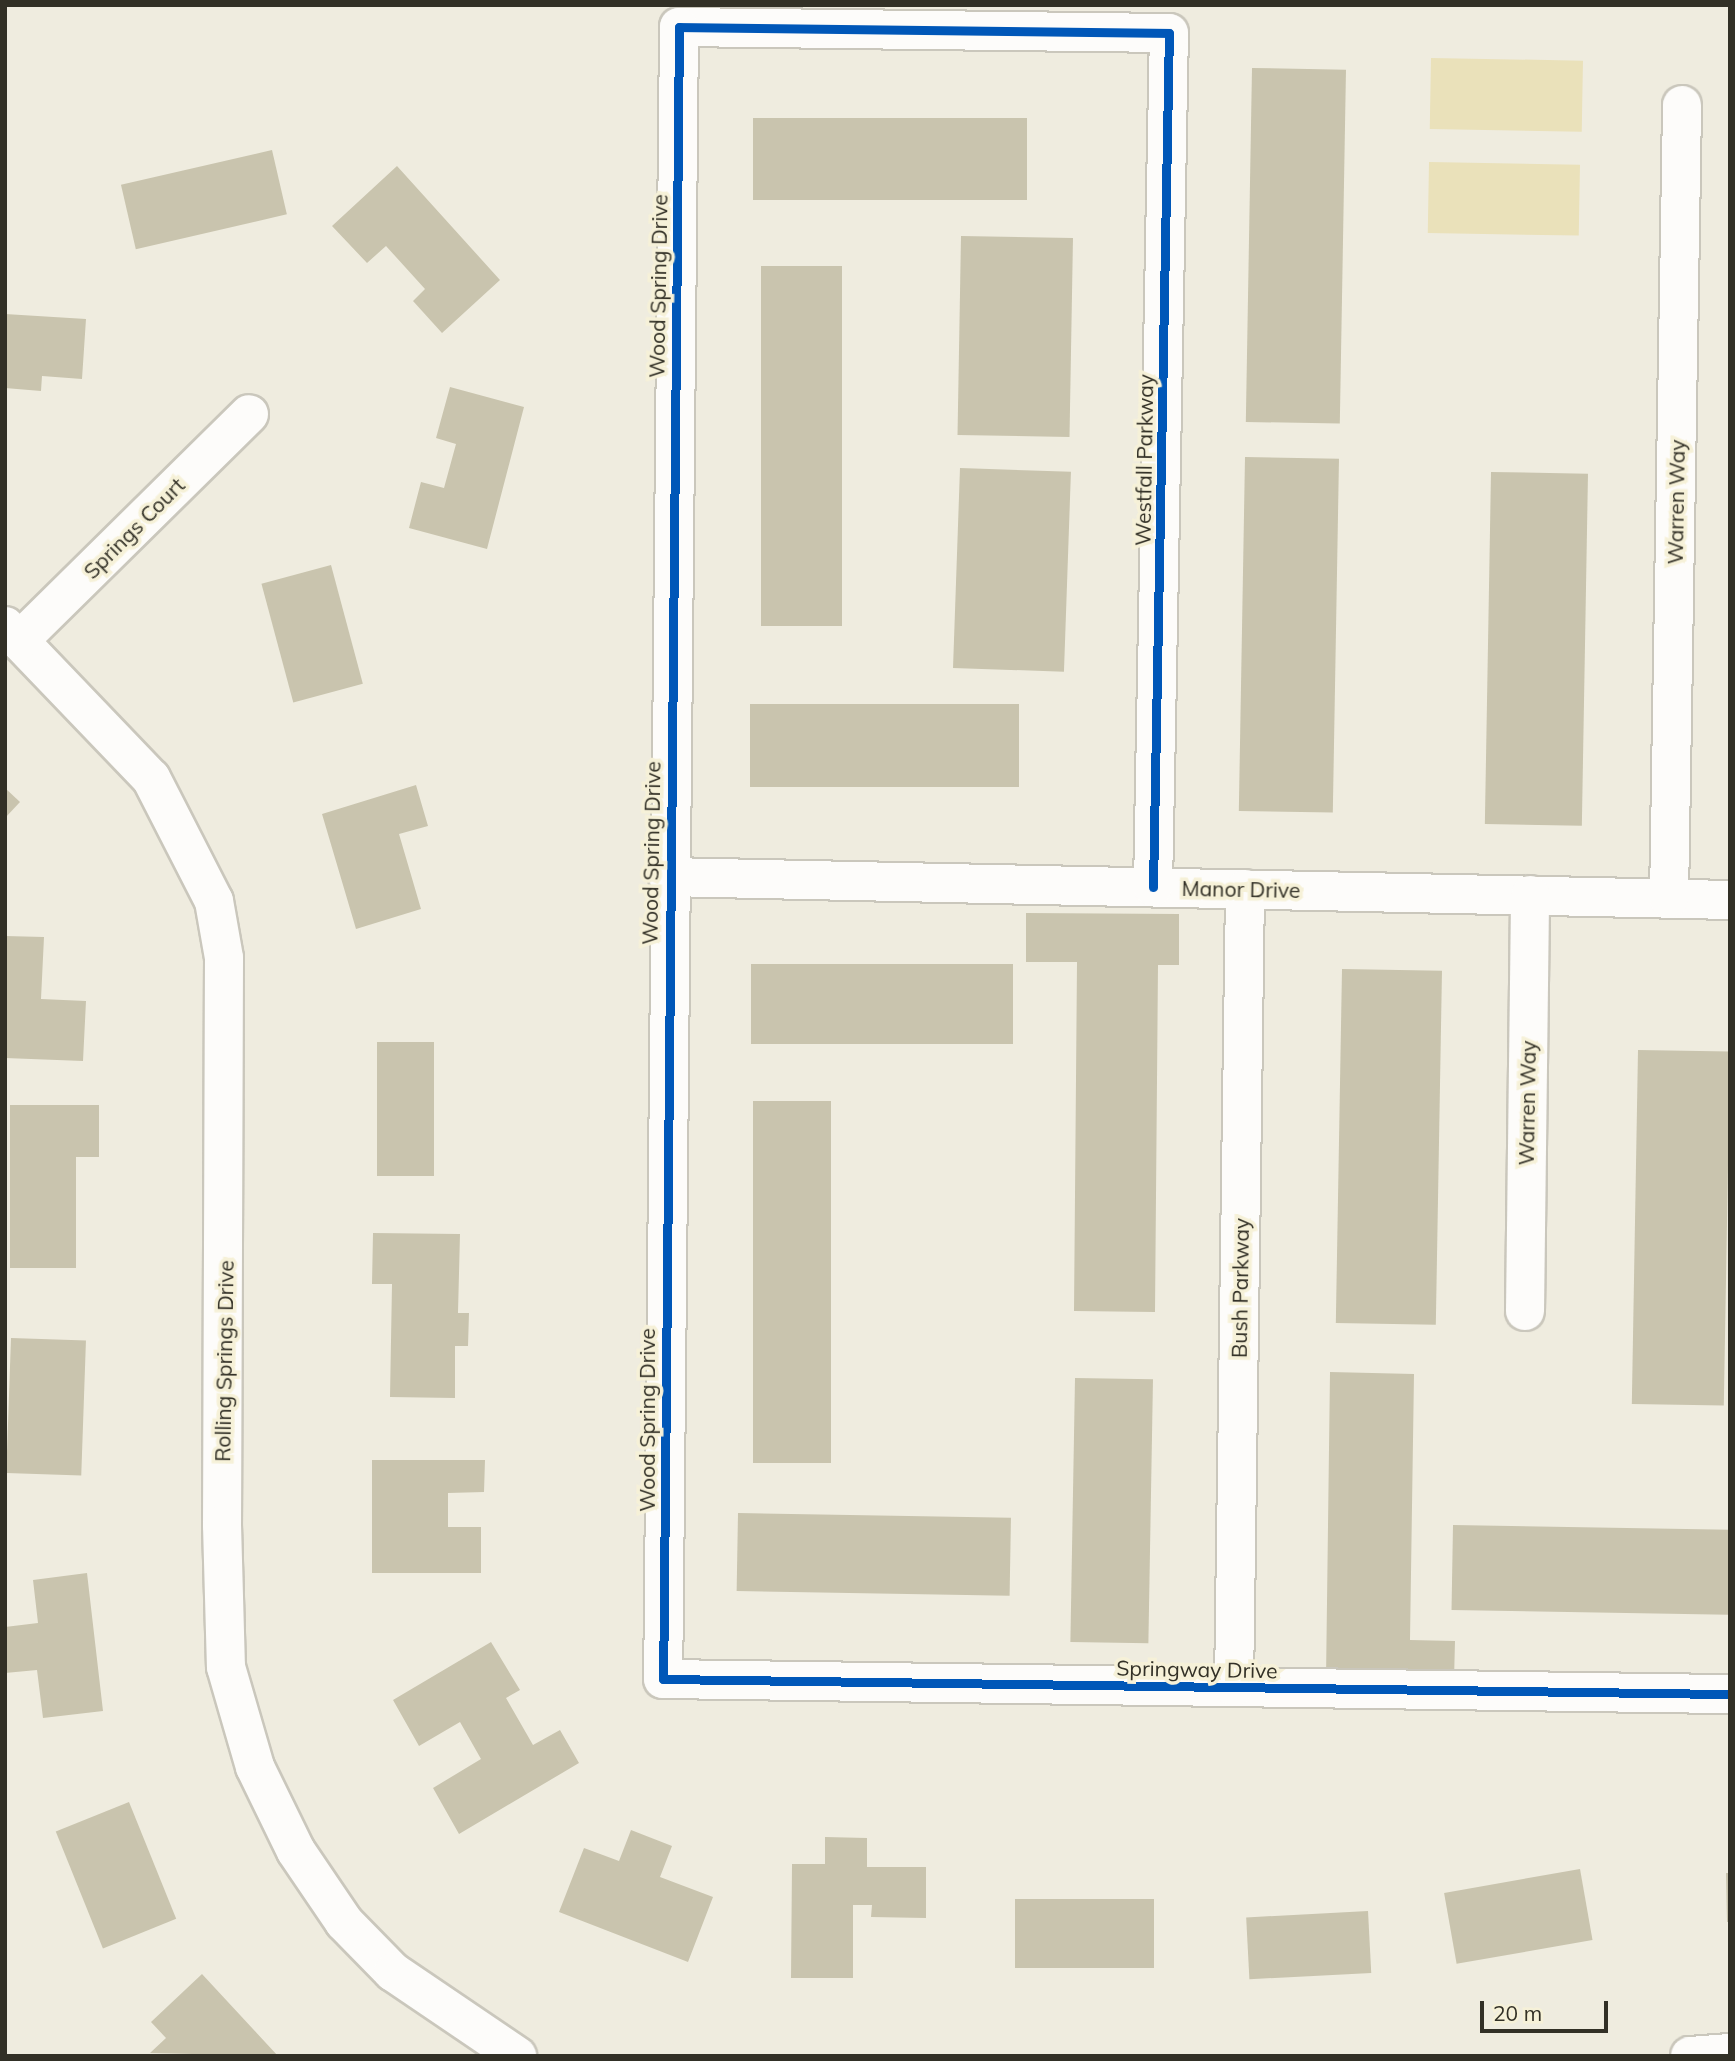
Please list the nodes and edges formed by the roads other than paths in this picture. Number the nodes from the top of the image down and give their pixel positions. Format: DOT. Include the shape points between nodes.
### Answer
graph roads {
  1 [pos="1169,33"];
  2 [pos="1682,105"];
  3 [pos="249,414"];
  4 [pos="12,634"];
  5 [pos="668,877"];
  6 [pos="1153,887"];
  7 [pos="1245,889"];
  8 [pos="1530,895"];
  9 [pos="1669,899"];
  10 [pos="1730,900"];
  11 [pos="1525,1311"];
  12 [pos="663,1679"];
  13 [pos="1234,1687"];
  14 [pos="1730,1694"];
  15 [pos="1730,2053"];
  16 [pos="517,2056"];
  17 [pos="1690,2056"];
  1 -- 5 [label="street, Wood Spring Drive" via="679,27"];
  1 -- 6 [label="street, Westfall Parkway"];
  2 -- 9 [label="street, Warren Way"];
  3 -- 4 [label="street, Springs Court"];
  4 -- 16 [label="street, Rolling Springs Drive" via="151,778 214,901 225,999 222,1525 226,1667 255,1767 296,1852 344,1922 393,1972"];
  5 -- 6 [label="street, Manor Drive"];
  5 -- 12 [label="street, Wood Spring Drive"];
  6 -- 7 [label="street, Manor Drive"];
  7 -- 8 [label="street, Manor Drive"];
  7 -- 13 [label="street, Bush Parkway"];
  8 -- 9 [label="street, Manor Drive"];
  8 -- 11 [label="street, Warren Way"];
  9 -- 10 [label="street, Manor Drive"];
  12 -- 13 [label="street, Springway Drive"];
  13 -- 14 [label="street, Springway Drive"];
  15 -- 17 [label="street"];
}
